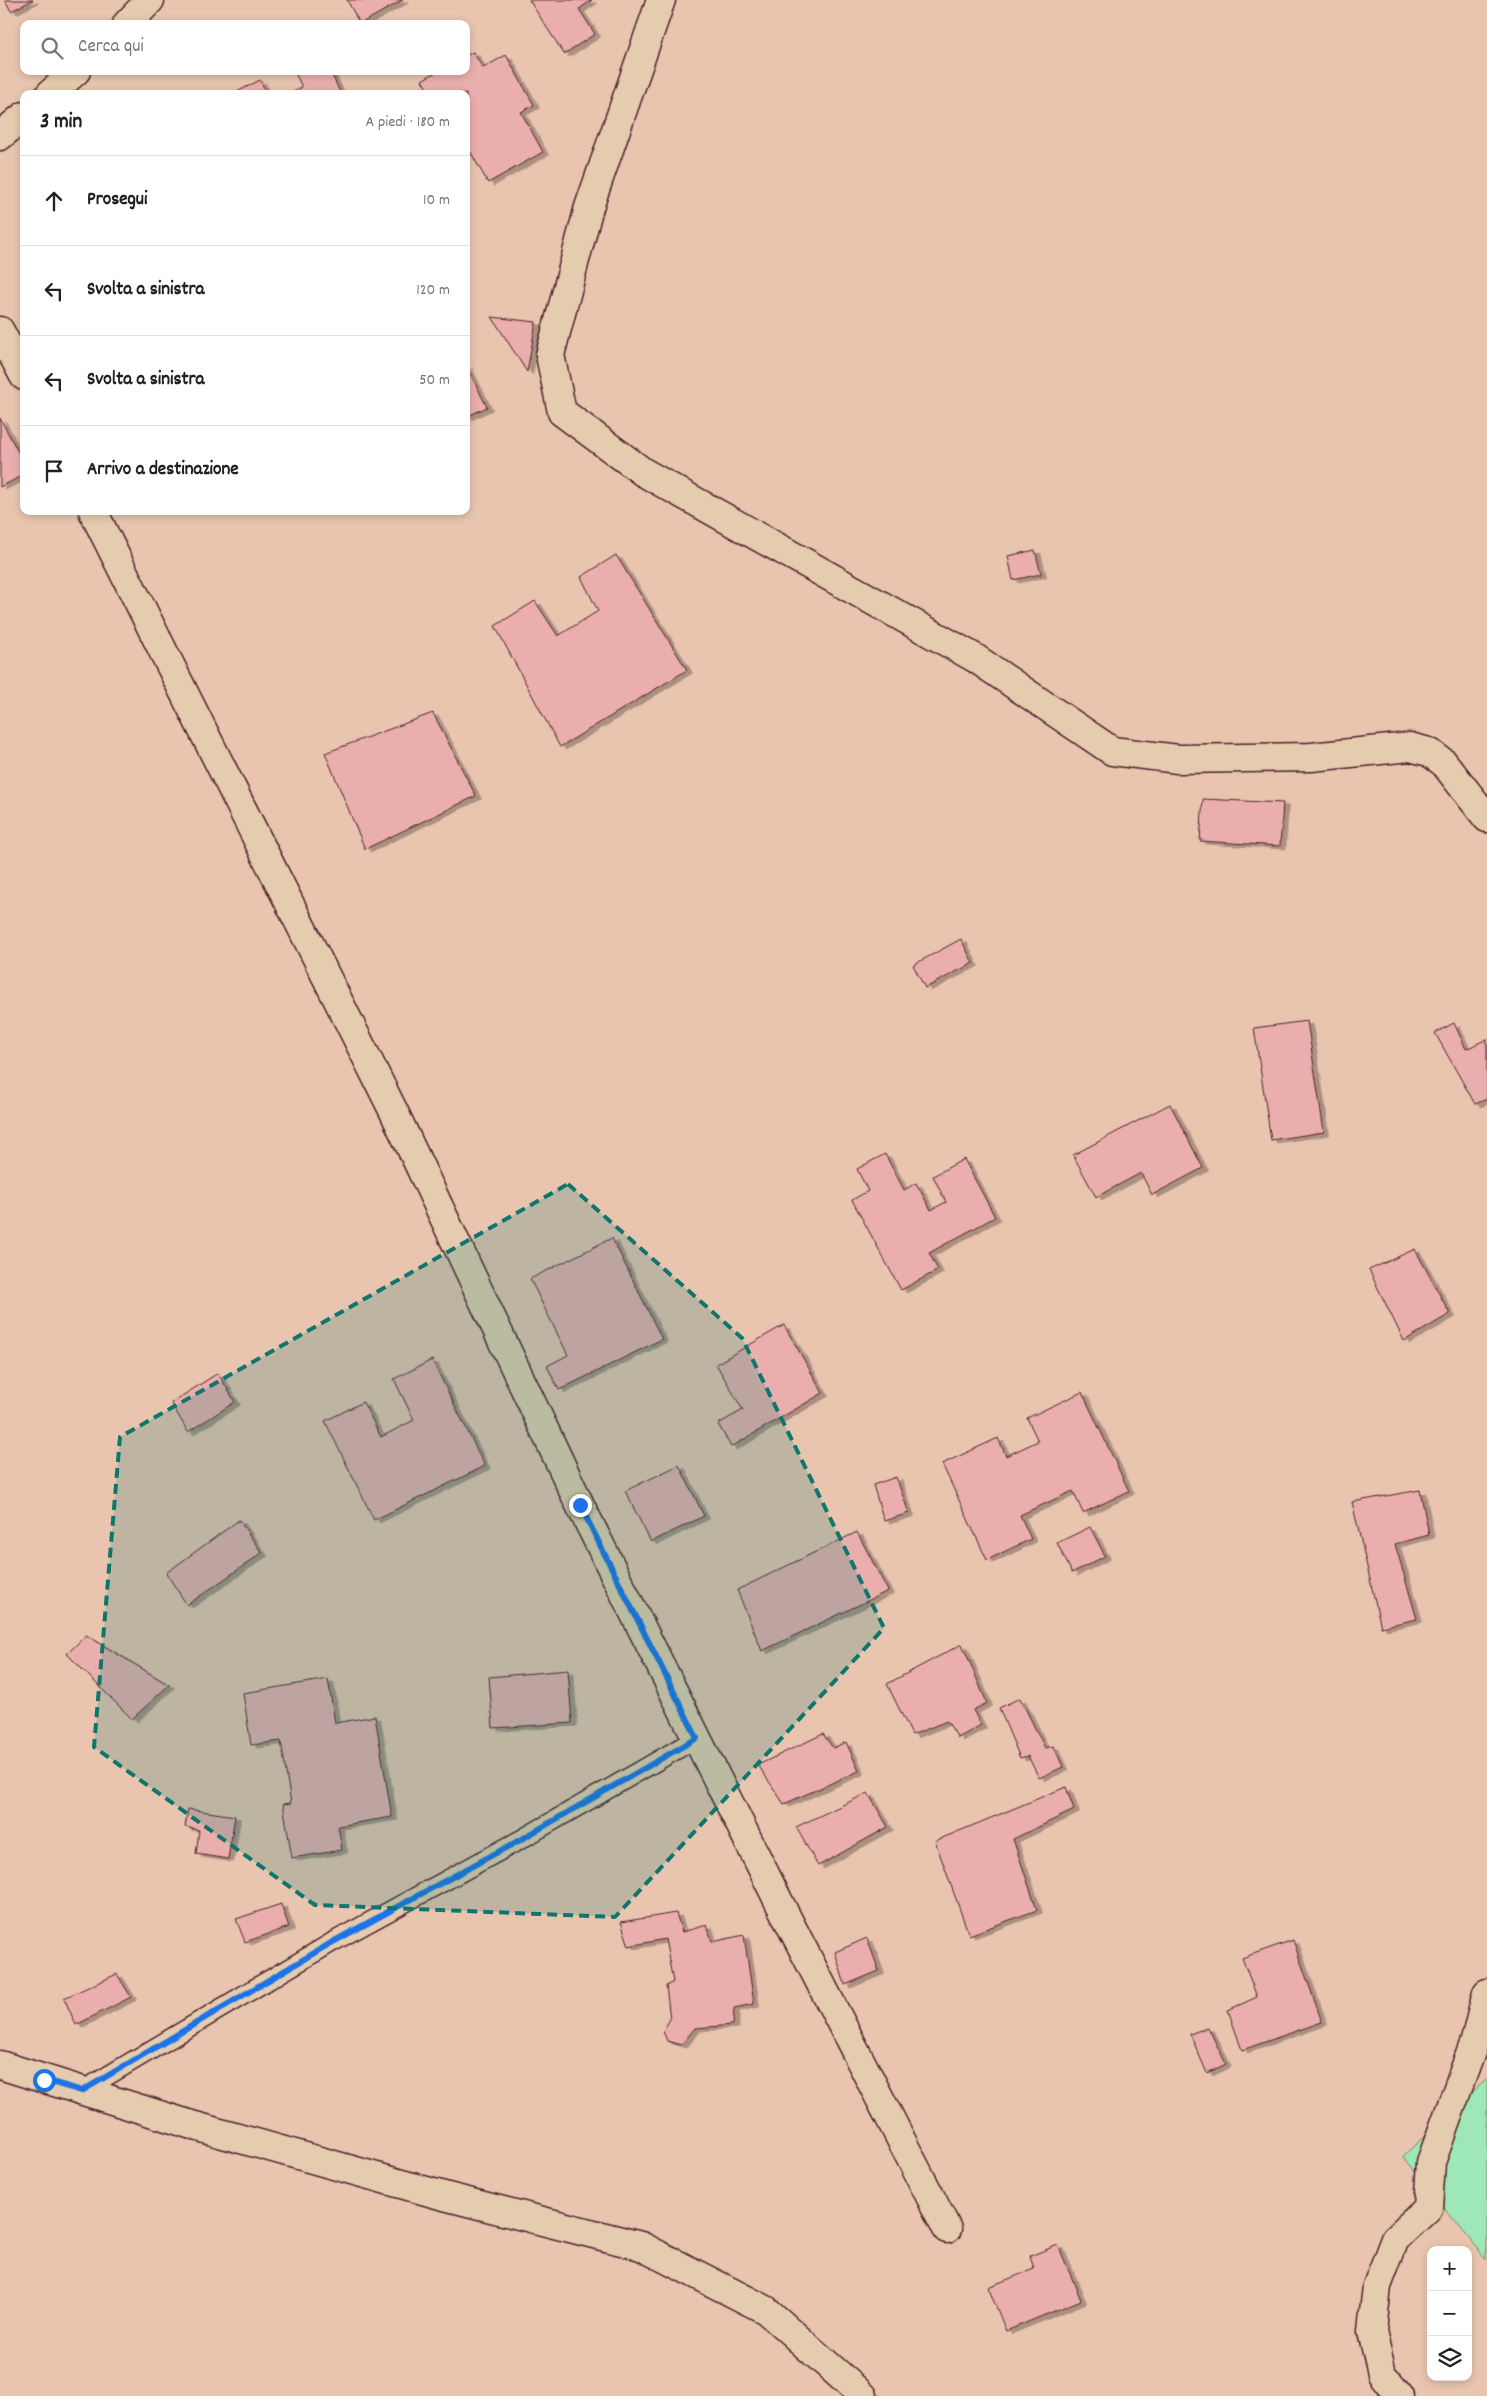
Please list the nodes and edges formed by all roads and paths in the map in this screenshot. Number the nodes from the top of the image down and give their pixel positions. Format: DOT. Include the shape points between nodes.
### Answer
graph roads {
  1 [pos="150,0"];
  2 [pos="661,0"];
  3 [pos="131,20"];
  4 [pos="71,75"];
  5 [pos="55,90"];
  6 [pos="20,119"];
  7 [pos="0,136"];
  8 [pos="0,330"];
  9 [pos="20,368"];
  10 [pos="95,515"];
  11 [pos="1487,818"];
  12 [pos="697,1738"];
  13 [pos="1487,1993"];
  14 [pos="0,2065"];
  15 [pos="82,2091"];
  16 [pos="947,2229"];
  17 [pos="862,2396"];
  18 [pos="1400,2396"];
  1 -- 3 [label="street"];
  2 -- 11 [label="street" via="589,208 550,355 562,412 643,472 975,658 1112,751 1178,759 1311,758 1410,747 1429,752 1444,763"];
  4 -- 5 [label="street"];
  6 -- 7 [label="street"];
  8 -- 9 [label="street"];
  10 -- 12 [label="street" via="394,1112 580,1505"];
  12 -- 15 [label="lane" via="331,1943"];
  12 -- 16 [label="street"];
  13 -- 18 [label="street" via="1475,2041 1431,2162 1428,2208 1395,2240 1377,2286 1372,2332 1382,2374"];
  14 -- 15 [label="street"];
  15 -- 17 [label="street" via="435,2193 641,2246 766,2310"];
}
